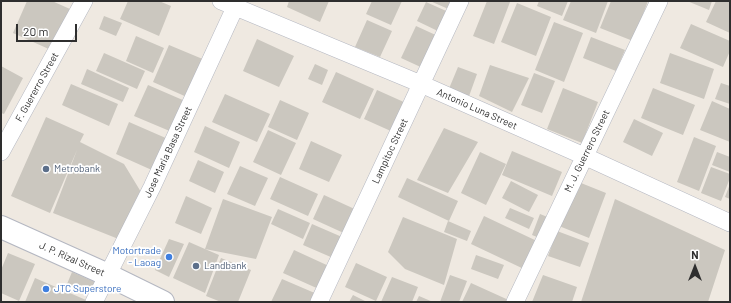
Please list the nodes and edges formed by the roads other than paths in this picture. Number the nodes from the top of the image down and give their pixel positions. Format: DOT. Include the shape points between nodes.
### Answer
graph roads {
  1 [pos="84,1"];
  2 [pos="460,1"];
  3 [pos="659,1"];
  4 [pos="231,3"];
  5 [pos="421,84"];
  6 [pos="1,152"];
  7 [pos="584,156"];
  8 [pos="730,223"];
  9 [pos="1,227"];
  10 [pos="108,275"];
  11 [pos="94,302"];
  12 [pos="163,302"];
  13 [pos="319,302"];
  14 [pos="515,302"];
  1 -- 6 [label="street, F. Guererro Street"];
  2 -- 5 [label="street, Lampitoc Street"];
  3 -- 7 [label="street, M. J. Guerrero Street"];
  4 -- 5 [label="street, Antonio Luna Street"];
  4 -- 10 [label="street, Jose Maria Basa Street" via="152,187"];
  5 -- 7 [label="street, Antonio Luna Street"];
  5 -- 13 [label="street, Lampitoc Street"];
  7 -- 8 [label="street, Antonio Luna Street"];
  7 -- 14 [label="street, M. J. Guerrero Street"];
  9 -- 10 [label="main road, J. P. Rizal Street"];
  10 -- 11 [label="street, Jose Maria Basa Street"];
  10 -- 12 [label="main road, J. P. Rizal Street"];
}
